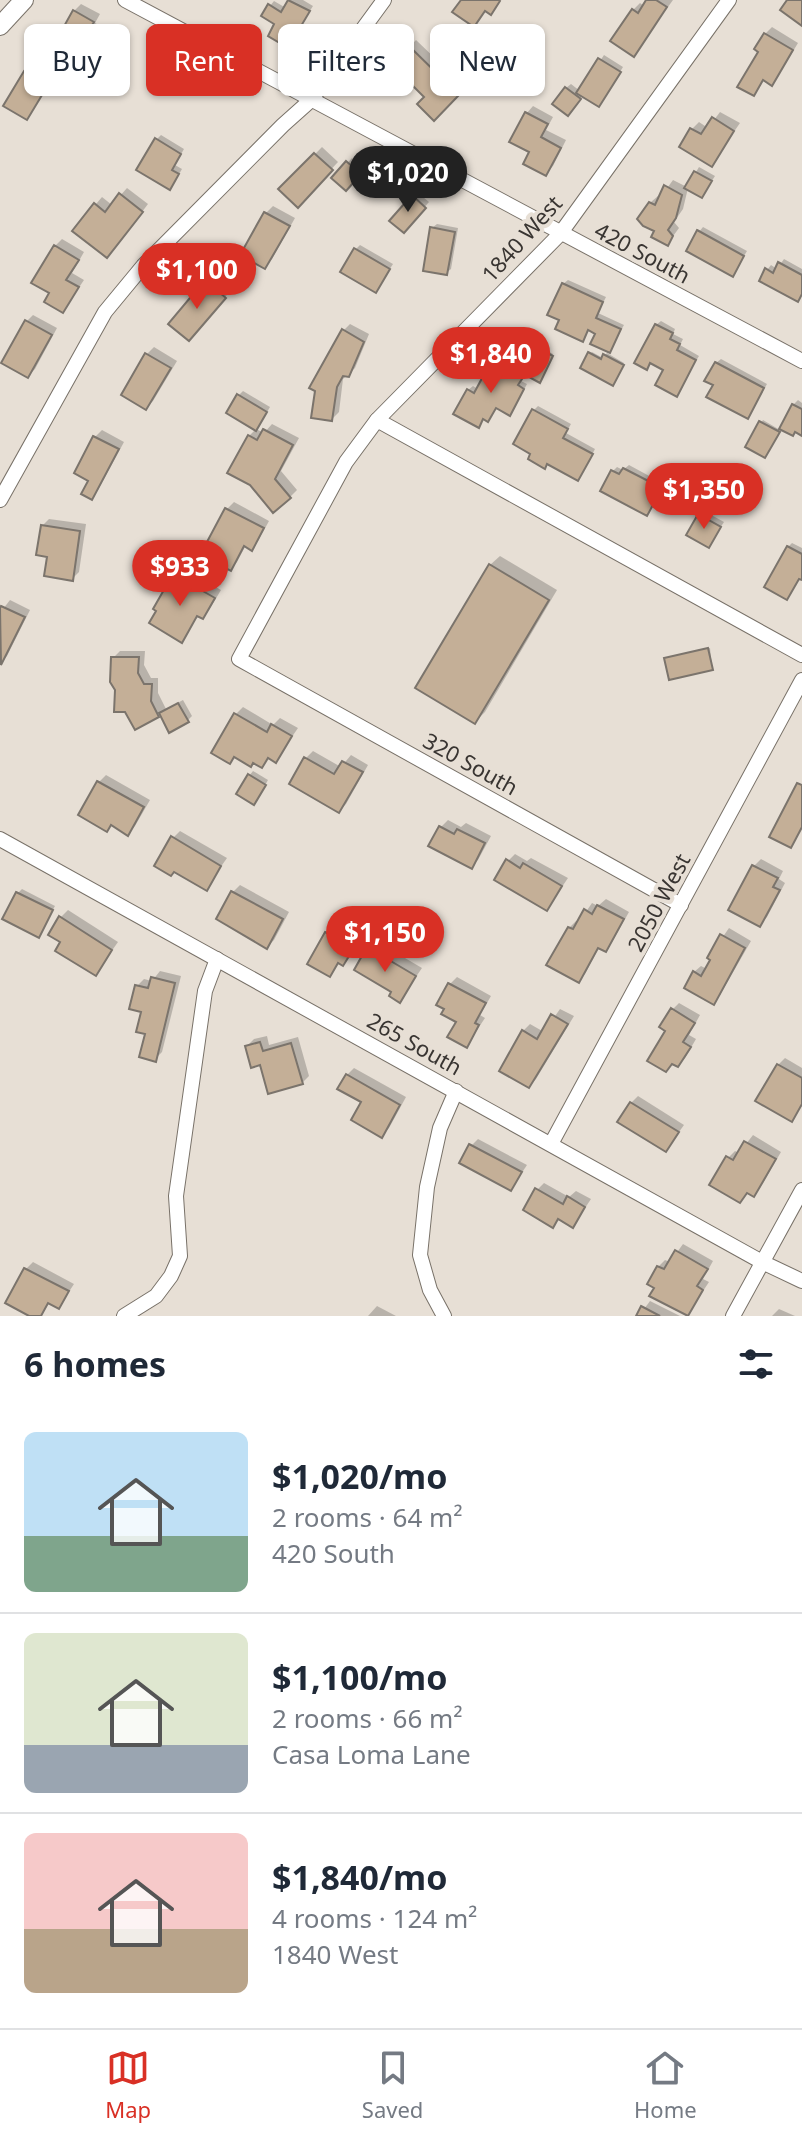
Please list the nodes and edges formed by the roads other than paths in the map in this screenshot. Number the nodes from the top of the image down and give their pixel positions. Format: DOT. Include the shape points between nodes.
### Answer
graph roads {
  1 [pos="24,0"];
  2 [pos="125,0"];
  3 [pos="384,0"];
  4 [pos="729,0"];
  5 [pos="0,26"];
  6 [pos="311,100"];
  7 [pos="560,234"];
  8 [pos="802,361"];
  9 [pos="377,420"];
  10 [pos="0,500"];
  11 [pos="802,655"];
  12 [pos="239,659"];
  13 [pos="802,680"];
  14 [pos="0,839"];
  15 [pos="681,905"];
  16 [pos="217,959"];
  17 [pos="456,1091"];
  18 [pos="551,1144"];
  19 [pos="802,1190"];
  20 [pos="762,1262"];
  21 [pos="802,1281"];
  22 [pos="124,1316"];
  23 [pos="444,1316"];
  24 [pos="733,1316"];
  1 -- 5 [label="street"];
  2 -- 6 [label="street, 420 South"];
  3 -- 6 [label="street"];
  4 -- 7 [label="street, 1840 West"];
  6 -- 7 [label="street, 420 South"];
  6 -- 10 [label="street" via="143,266 105,312"];
  7 -- 8 [label="street, 420 South"];
  7 -- 9 [label="street, 1840 West"];
  9 -- 11 [label="street"];
  9 -- 12 [label="street, 1840 West" via="346,462"];
  12 -- 15 [label="street, 320 South"];
  13 -- 15 [label="street, 2050 West"];
  14 -- 16 [label="street, 265 South"];
  15 -- 18 [label="street, 2050 West"];
  16 -- 17 [label="street, 265 South"];
  16 -- 22 [label="street" via="205,991 176,1196 180,1256 156,1296"];
  17 -- 18 [label="street, 265 South"];
  17 -- 23 [label="street" via="440,1128 427,1187 420,1255"];
  18 -- 20 [label="street, 265 South"];
  19 -- 20 [label="street"];
  20 -- 21 [label="street, 265 South"];
  20 -- 24 [label="street"];
}
